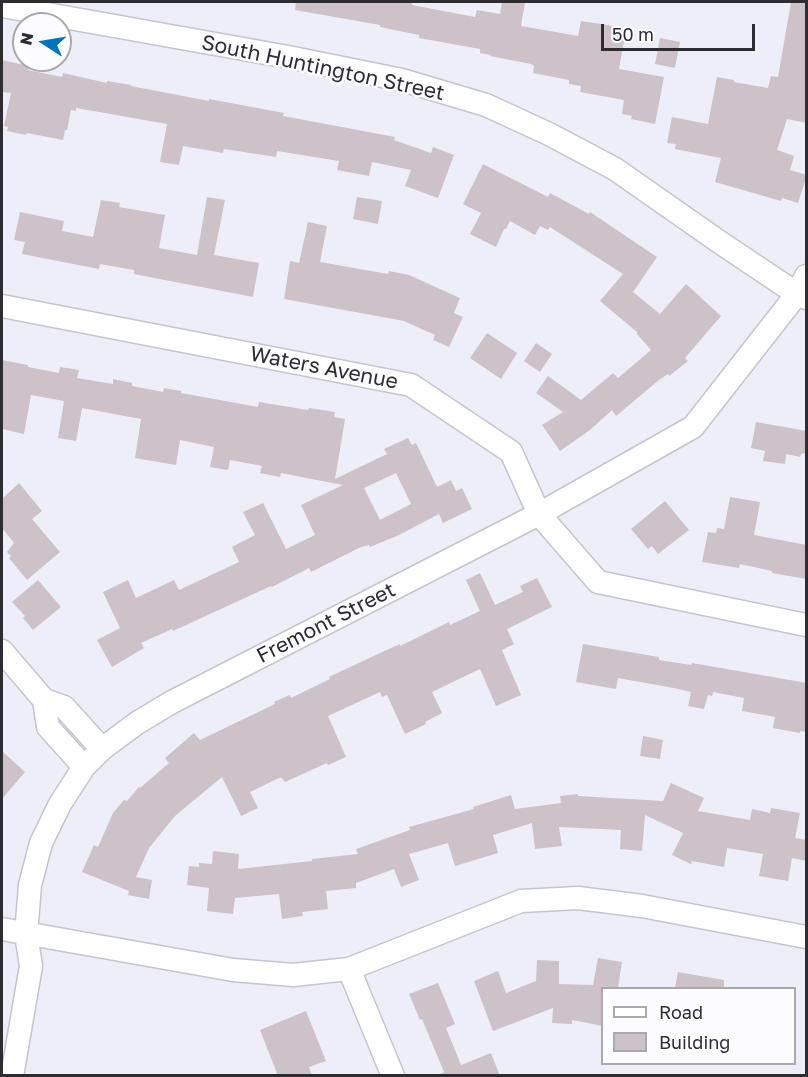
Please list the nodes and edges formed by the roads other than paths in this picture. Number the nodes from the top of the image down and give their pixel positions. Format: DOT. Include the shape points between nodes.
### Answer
graph roads {
  1 [pos="2,6"];
  2 [pos="804,289"];
  3 [pos="2,306"];
  4 [pos="539,514"];
  5 [pos="807,625"];
  6 [pos="2,651"];
  7 [pos="44,700"];
  8 [pos="102,749"];
  9 [pos="84,767"];
  10 [pos="2,929"];
  11 [pos="26,933"];
  12 [pos="807,938"];
  13 [pos="349,969"];
  14 [pos="12,1076"];
  15 [pos="393,1076"];
  1 -- 2 [label="street, South Huntington Street" via="402,80 486,105 615,169 718,241"];
  2 -- 4 [label="street, Fremont Street" via="693,427"];
  3 -- 4 [label="street, Waters Avenue" via="411,385 511,452"];
  4 -- 5 [label="street, Waters Avenue" via="598,582"];
  4 -- 8 [label="street, Fremont Street" via="172,702"];
  6 -- 7 [label="street"];
  7 -- 8 [label="street" via="64,707"];
  7 -- 9 [label="street" via="48,727"];
  8 -- 9 [label="street, Fremont Street"];
  9 -- 11 [label="street, Fremont Street" via="41,843 30,885"];
  10 -- 11 [label="street"];
  11 -- 13 [label="street" via="233,970 293,975"];
  11 -- 14 [label="street, Fremont Street" via="31,966"];
  12 -- 13 [label="street" via="642,906 578,898 521,901"];
  13 -- 15 [label="street"];
}
